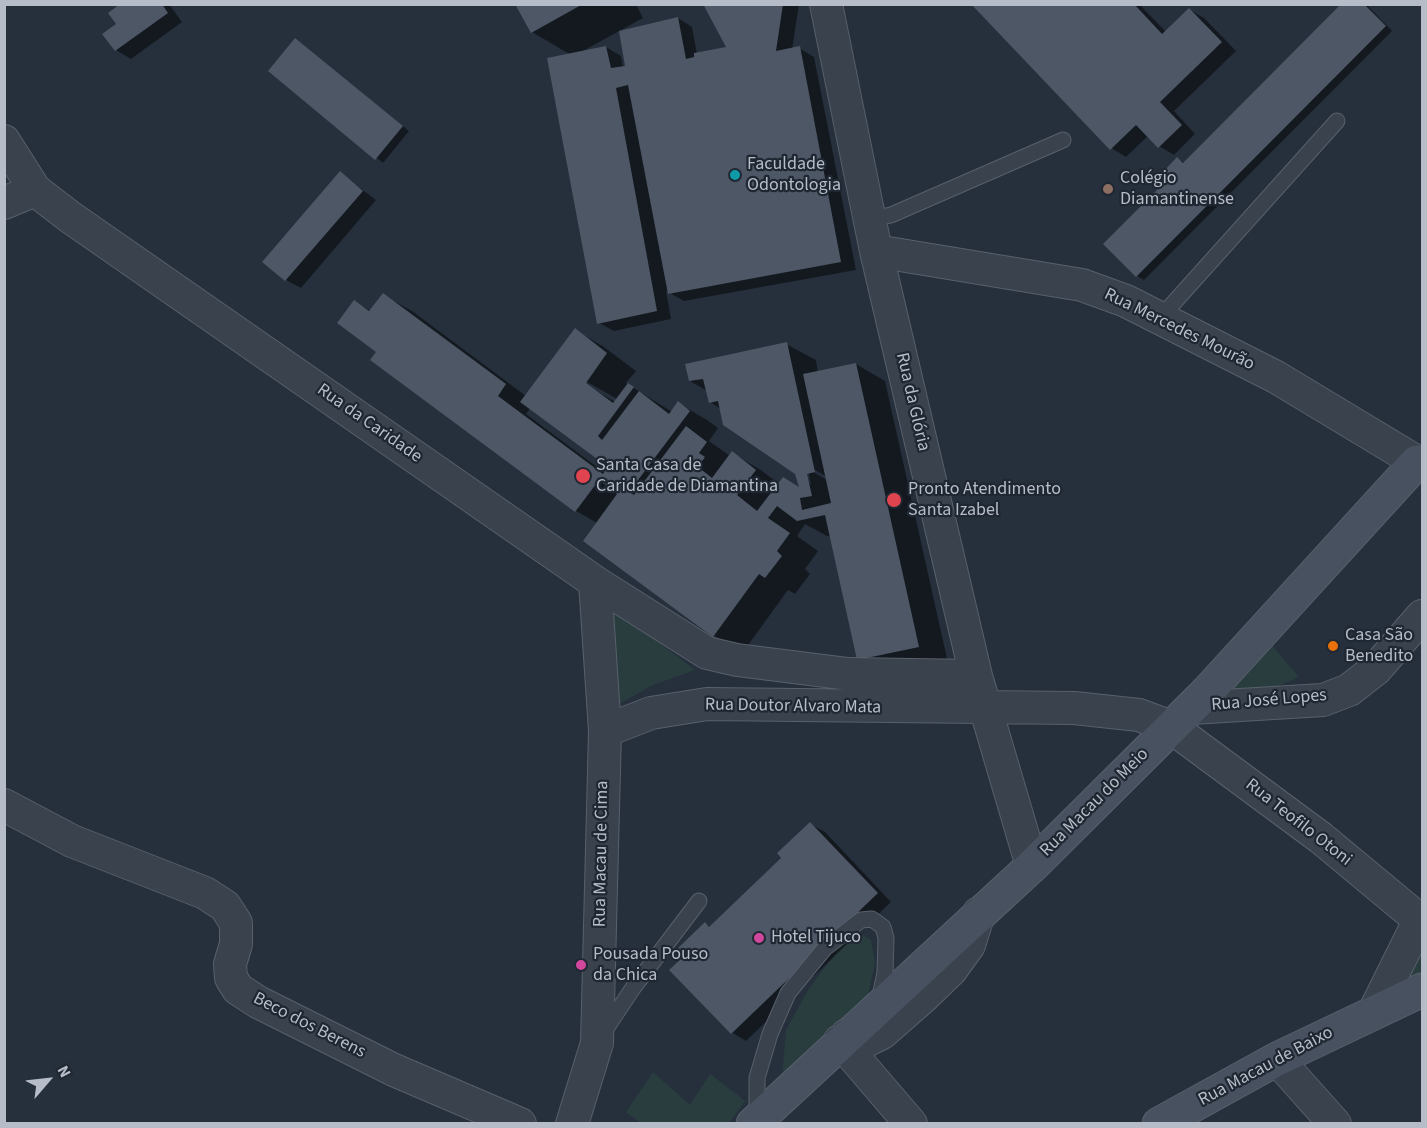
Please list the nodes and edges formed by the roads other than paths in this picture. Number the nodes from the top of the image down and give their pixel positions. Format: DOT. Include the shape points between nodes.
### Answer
graph roads {
  1 [pos="826,4"];
  2 [pos="1337,121"];
  3 [pos="1063,140"];
  4 [pos="4,141"];
  5 [pos="35,190"];
  6 [pos="4,203"];
  7 [pos="870,219"];
  8 [pos="876,252"];
  9 [pos="1160,318"];
  10 [pos="1420,463"];
  11 [pos="596,582"];
  12 [pos="1422,616"];
  13 [pos="707,653"];
  14 [pos="976,676"];
  15 [pos="707,704"];
  16 [pos="985,708"];
  17 [pos="1181,717"];
  18 [pos="605,731"];
  19 [pos="4,805"];
  20 [pos="1032,866"];
  21 [pos="699,901"];
  22 [pos="979,913"];
  23 [pos="1421,921"];
  24 [pos="1422,990"];
  25 [pos="877,1008"];
  26 [pos="1374,1012"];
  27 [pos="844,1038"];
  28 [pos="597,1043"];
  29 [pos="1277,1059"];
  30 [pos="755,1121"];
  31 [pos="520,1124"];
  32 [pos="572,1124"];
  33 [pos="911,1124"];
  34 [pos="1159,1124"];
  35 [pos="1335,1124"];
  1 -- 7 [label="street, Rua da Glória"];
  2 -- 9 [label="lane"];
  3 -- 7 [label="lane" via="891,215"];
  4 -- 5 [label="street"];
  5 -- 6 [label="street"];
  5 -- 11 [label="street, Rua da Caridade"];
  7 -- 8 [label="street, Rua da Glória"];
  8 -- 9 [label="street, Rua Mercedes Mourão" via="1082,285"];
  8 -- 14 [label="street, Rua da Glória"];
  9 -- 10 [label="street, Rua Mercedes Mourão" via="1276,377"];
  10 -- 17 [label="main road, Rua Macau do Meio"];
  11 -- 13 [label="street, Rua da Caridade"];
  11 -- 18 [label="street, Rua Macau de Cima"];
  12 -- 17 [label="street, Rua José Lopes" via="1376,669 1349,690 1323,700"];
  13 -- 14 [label="street, Rua da Caridade" via="848,674"];
  13 -- 15 [label="street"];
  14 -- 16 [label="street, Rua da Glória"];
  15 -- 16 [label="street, Rua Doutor Alvaro Mata"];
  15 -- 18 [label="street, Rua Doutor Alvaro Mata" via="651,713"];
  16 -- 17 [label="street, Rua Doutor Alvaro Mata" via="1074,708"];
  16 -- 20 [label="street, Rua da Glória"];
  17 -- 20 [label="main road, Rua Macau do Meio"];
  17 -- 23 [label="street, Rua Teofilo Otoni"];
  18 -- 28 [label="street, Rua Macau de Cima"];
  19 -- 31 [label="street, Beco dos Berens" via="72,840 205,893 225,906 236,923 231,978 258,1002 394,1070"];
  20 -- 22 [label="main road, Rua Macau do Meio"];
  21 -- 28 [label="lane"];
  22 -- 25 [label="main road, Rua Macau do Meio"];
  22 -- 27 [label="street" via="969,945 951,970 922,998 882,1033 864,1042"];
  23 -- 26 [label="street"];
  24 -- 26 [label="main road, Rua Macau de Baixo"];
  25 -- 27 [label="main road, Rua Macau do Meio"];
  25 -- 30 [label="lane" via="885,973 886,938 883,927 872,919 861,920 825,948 788,993 757,1078"];
  26 -- 29 [label="main road, Rua Macau de Baixo"];
  27 -- 30 [label="main road, Rua Macau do Meio"];
  27 -- 33 [label="street"];
  28 -- 32 [label="street, Rua Macau de Cima"];
  29 -- 34 [label="main road, Rua Macau de Baixo"];
  29 -- 35 [label="street"];
}
